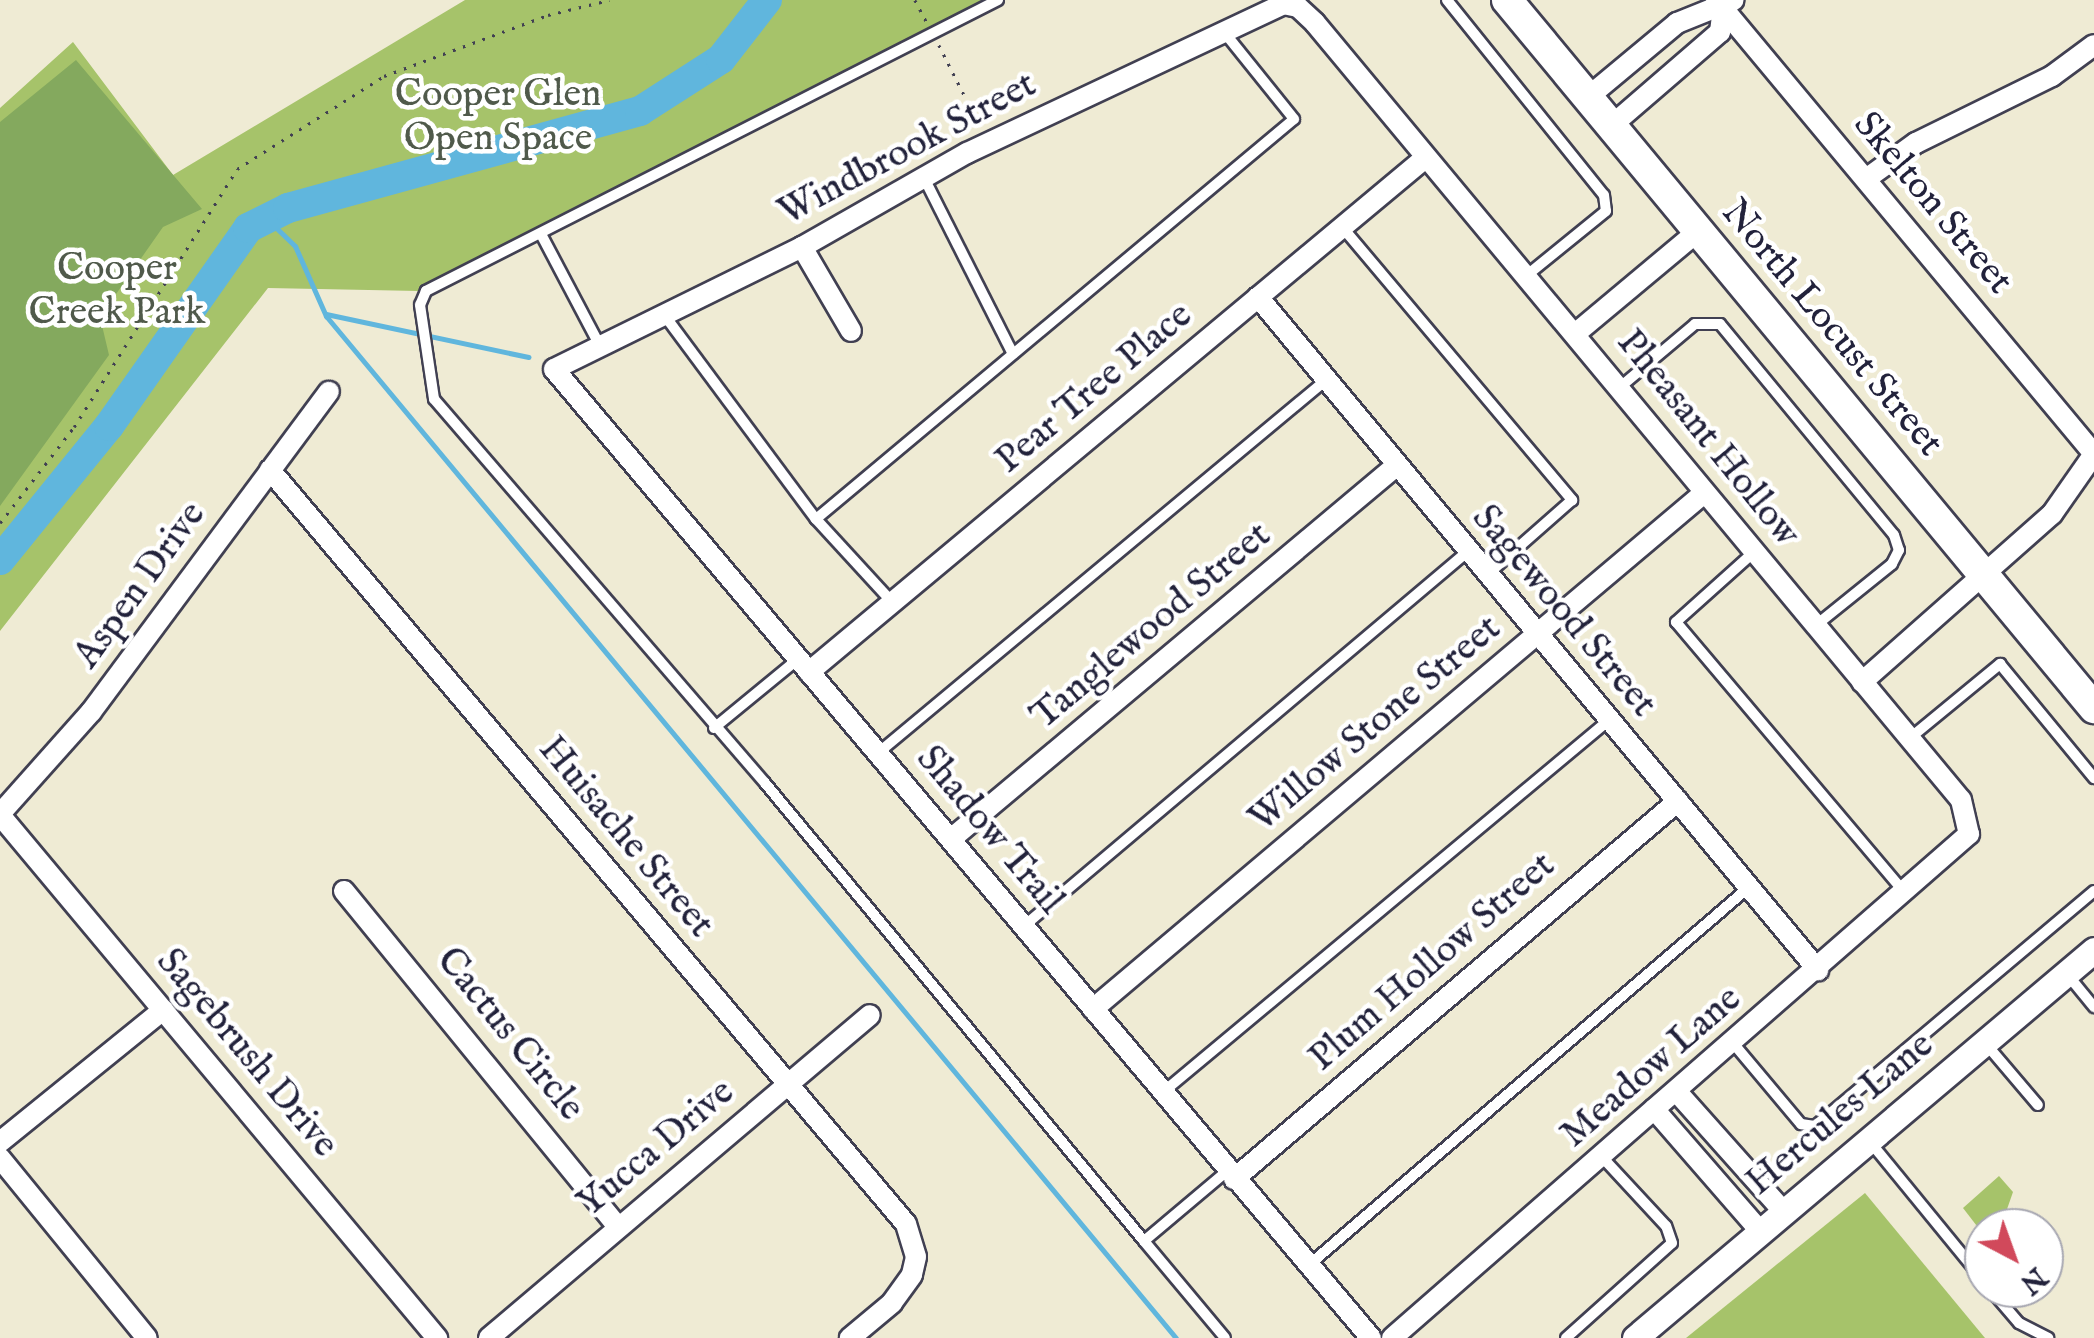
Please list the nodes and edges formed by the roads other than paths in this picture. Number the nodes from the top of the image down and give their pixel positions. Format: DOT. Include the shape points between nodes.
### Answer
graph roads {
  1 [pos="998,0"];
  2 [pos="1446,0"];
  3 [pos="1506,0"];
  4 [pos="1724,3"];
  5 [pos="1298,7"];
  6 [pos="1223,31"];
  7 [pos="2090,58"];
  8 [pos="1587,98"];
  9 [pos="1611,126"];
  10 [pos="1426,158"];
  11 [pos="924,178"];
  12 [pos="1866,179"];
  13 [pos="1342,227"];
  14 [pos="1698,231"];
  15 [pos="541,234"];
  16 [pos="802,247"];
  17 [pos="1526,276"];
  18 [pos="1258,296"];
  19 [pos="664,316"];
  20 [pos="851,331"];
  21 [pos="1575,334"];
  22 [pos="598,344"];
  23 [pos="1012,354"];
  24 [pos="554,369"];
  25 [pos="1326,380"];
  26 [pos="1619,388"];
  27 [pos="329,392"];
  28 [pos="2094,454"];
  29 [pos="1396,466"];
  30 [pos="270,470"];
  31 [pos="1704,493"];
  32 [pos="816,519"];
  33 [pos="1467,552"];
  34 [pos="1754,552"];
  35 [pos="1486,575"];
  36 [pos="1987,578"];
  37 [pos="893,603"];
  38 [pos="1815,626"];
  39 [pos="1536,634"];
  40 [pos="804,665"];
  41 [pos="1862,682"];
  42 [pos="2094,708"];
  43 [pos="1609,720"];
  44 [pos="714,728"];
  45 [pos="1910,738"];
  46 [pos="878,753"];
  47 [pos="2094,778"];
  48 [pos="1678,802"];
  49 [pos="0,814"];
  50 [pos="951,838"];
  51 [pos="1956,849"];
  52 [pos="1749,887"];
  53 [pos="344,891"];
  54 [pos="2094,891"];
  55 [pos="1906,893"];
  56 [pos="1024,926"];
  57 [pos="2094,950"];
  58 [pos="1818,970"];
  59 [pos="2066,974"];
  60 [pos="2094,1007"];
  61 [pos="1092,1009"];
  62 [pos="164,1010"];
  63 [pos="870,1014"];
  64 [pos="1733,1043"];
  65 [pos="1986,1043"];
  66 [pos="786,1086"];
  67 [pos="1677,1092"];
  68 [pos="1162,1093"];
  69 [pos="2038,1105"];
  70 [pos="1654,1109"];
  71 [pos="0,1142"];
  72 [pos="1869,1142"];
  73 [pos="1602,1157"];
  74 [pos="0,1158"];
  75 [pos="1231,1175"];
  76 [pos="1782,1210"];
  77 [pos="617,1226"];
  78 [pos="1760,1230"];
  79 [pos="1144,1242"];
  80 [pos="1964,1257"];
  81 [pos="1308,1266"];
  82 [pos="2006,1308"];
  83 [pos="147,1338"];
  84 [pos="437,1338"];
  85 [pos="489,1338"];
  86 [pos="850,1338"];
  87 [pos="1224,1338"];
  88 [pos="1371,1338"];
  89 [pos="1392,1338"];
  90 [pos="1566,1338"];
  91 [pos="1635,1338"];
  92 [pos="2048,1338"];
  1 -- 15 [label="lane"];
  2 -- 17 [label="lane" via="1604,195 1606,211"];
  3 -- 8 [label="main road, North Locust Street"];
  4 -- 8 [label="street" via="1677,23"];
  4 -- 9 [label="street" via="1720,32"];
  4 -- 12 [label="street, Skelton Street"];
  5 -- 6 [label="street, Windbrook Street" via="1269,8"];
  5 -- 10 [label="street, Pheasant Hollow"];
  6 -- 11 [label="street, Windbrook Street"];
  6 -- 23 [label="lane" via="1294,119"];
  7 -- 12 [label="street" via="1916,144"];
  8 -- 9 [label="main road, North Locust Street"];
  9 -- 14 [label="main road, North Locust Street"];
  10 -- 13 [label="street, Pear Tree Place"];
  10 -- 17 [label="street, Pheasant Hollow"];
  11 -- 16 [label="street, Windbrook Street"];
  11 -- 23 [label="lane"];
  12 -- 28 [label="street, Skelton Street"];
  13 -- 18 [label="street, Pear Tree Place"];
  13 -- 35 [label="lane" via="1572,500"];
  14 -- 21 [label="street"];
  14 -- 36 [label="main road, North Locust Street"];
  15 -- 22 [label="lane"];
  15 -- 44 [label="lane" via="426,291 420,305 434,399"];
  16 -- 19 [label="street, Windbrook Street"];
  16 -- 20 [label="street"];
  17 -- 21 [label="street, Pheasant Hollow"];
  18 -- 25 [label="street, Sagewood Street"];
  18 -- 37 [label="street, Pear Tree Place"];
  19 -- 22 [label="street, Windbrook Street"];
  19 -- 32 [label="lane"];
  21 -- 26 [label="street, Pheasant Hollow"];
  22 -- 24 [label="street, Windbrook Street"];
  23 -- 32 [label="lane"];
  24 -- 40 [label="street, Shadow Trail"];
  25 -- 29 [label="street, Sagewood Street"];
  25 -- 46 [label="lane"];
  26 -- 31 [label="street, Pheasant Hollow"];
  26 -- 38 [label="lane" via="1694,324 1720,324 1894,535 1899,550 1892,564"];
  27 -- 30 [label="street, Aspen Drive"];
  28 -- 36 [label="street" via="2052,514"];
  29 -- 33 [label="street, Sagewood Street"];
  29 -- 50 [label="street, Tanglewood Street"];
  30 -- 49 [label="street, Aspen Drive" via="91,712"];
  30 -- 66 [label="street, Huisache Street"];
  31 -- 34 [label="street, Pheasant Hollow"];
  31 -- 39 [label="street, Willow Stone Street"];
  32 -- 37 [label="lane"];
  33 -- 35 [label="street, Sagewood Street"];
  33 -- 56 [label="lane"];
  34 -- 38 [label="street, Pheasant Hollow"];
  34 -- 55 [label="lane" via="1676,622"];
  35 -- 39 [label="street, Sagewood Street"];
  36 -- 41 [label="street"];
  36 -- 42 [label="main road, North Locust Street"];
  37 -- 40 [label="street, Pear Tree Place"];
  38 -- 41 [label="street, Pheasant Hollow"];
  39 -- 43 [label="street, Sagewood Street"];
  39 -- 61 [label="street, Willow Stone Street"];
  40 -- 44 [label="lane"];
  40 -- 46 [label="street, Shadow Trail"];
  41 -- 45 [label="street, Pheasant Hollow"];
  43 -- 48 [label="street, Sagewood Street"];
  43 -- 68 [label="lane"];
  44 -- 79 [label="lane"];
  45 -- 47 [label="lane" via="2000,664"];
  45 -- 51 [label="street, Pheasant Hollow" via="1961,800 1969,834"];
  46 -- 50 [label="street, Shadow Trail"];
  48 -- 52 [label="street, Sagewood Street"];
  48 -- 75 [label="street, Plum Hollow Street"];
  49 -- 62 [label="street, Sagebrush Drive"];
  50 -- 56 [label="street, Shadow Trail"];
  51 -- 55 [label="street, Meadow Lane"];
  52 -- 58 [label="street, Sagewood Street"];
  52 -- 81 [label="lane"];
  53 -- 77 [label="street, Cactus Circle"];
  54 -- 64 [label="lane" via="1815,1126 1801,1124"];
  55 -- 58 [label="street, Meadow Lane"];
  56 -- 61 [label="street, Shadow Trail"];
  57 -- 59 [label="street, Hercules Lane"];
  58 -- 64 [label="street, Meadow Lane"];
  59 -- 60 [label="lane"];
  59 -- 65 [label="street, Hercules Lane"];
  61 -- 68 [label="street, Shadow Trail"];
  62 -- 71 [label="street"];
  62 -- 84 [label="street, Sagebrush Drive"];
  63 -- 66 [label="street, Yucca Drive"];
  64 -- 67 [label="street, Meadow Lane"];
  65 -- 69 [label="lane"];
  65 -- 72 [label="street, Hercules Lane"];
  66 -- 77 [label="street, Yucca Drive"];
  66 -- 86 [label="street, Huisache Street" via="906,1224 916,1257 904,1290"];
  67 -- 70 [label="street, Meadow Lane"];
  67 -- 76 [label="street"];
  68 -- 75 [label="street, Shadow Trail"];
  70 -- 73 [label="street, Meadow Lane"];
  70 -- 78 [label="street"];
  72 -- 76 [label="street, Hercules Lane"];
  72 -- 80 [label="lane"];
  73 -- 89 [label="street, Meadow Lane"];
  73 -- 90 [label="lane" via="1666,1226 1672,1243"];
  74 -- 83 [label="street"];
  75 -- 79 [label="lane"];
  75 -- 81 [label="street, Shadow Trail"];
  76 -- 78 [label="street, Hercules Lane"];
  77 -- 85 [label="street, Yucca Drive"];
  78 -- 91 [label="street, Hercules Lane"];
  79 -- 87 [label="lane"];
  81 -- 88 [label="street, Shadow Trail"];
  82 -- 92 [label="lane" via="2018,1323"];
}
